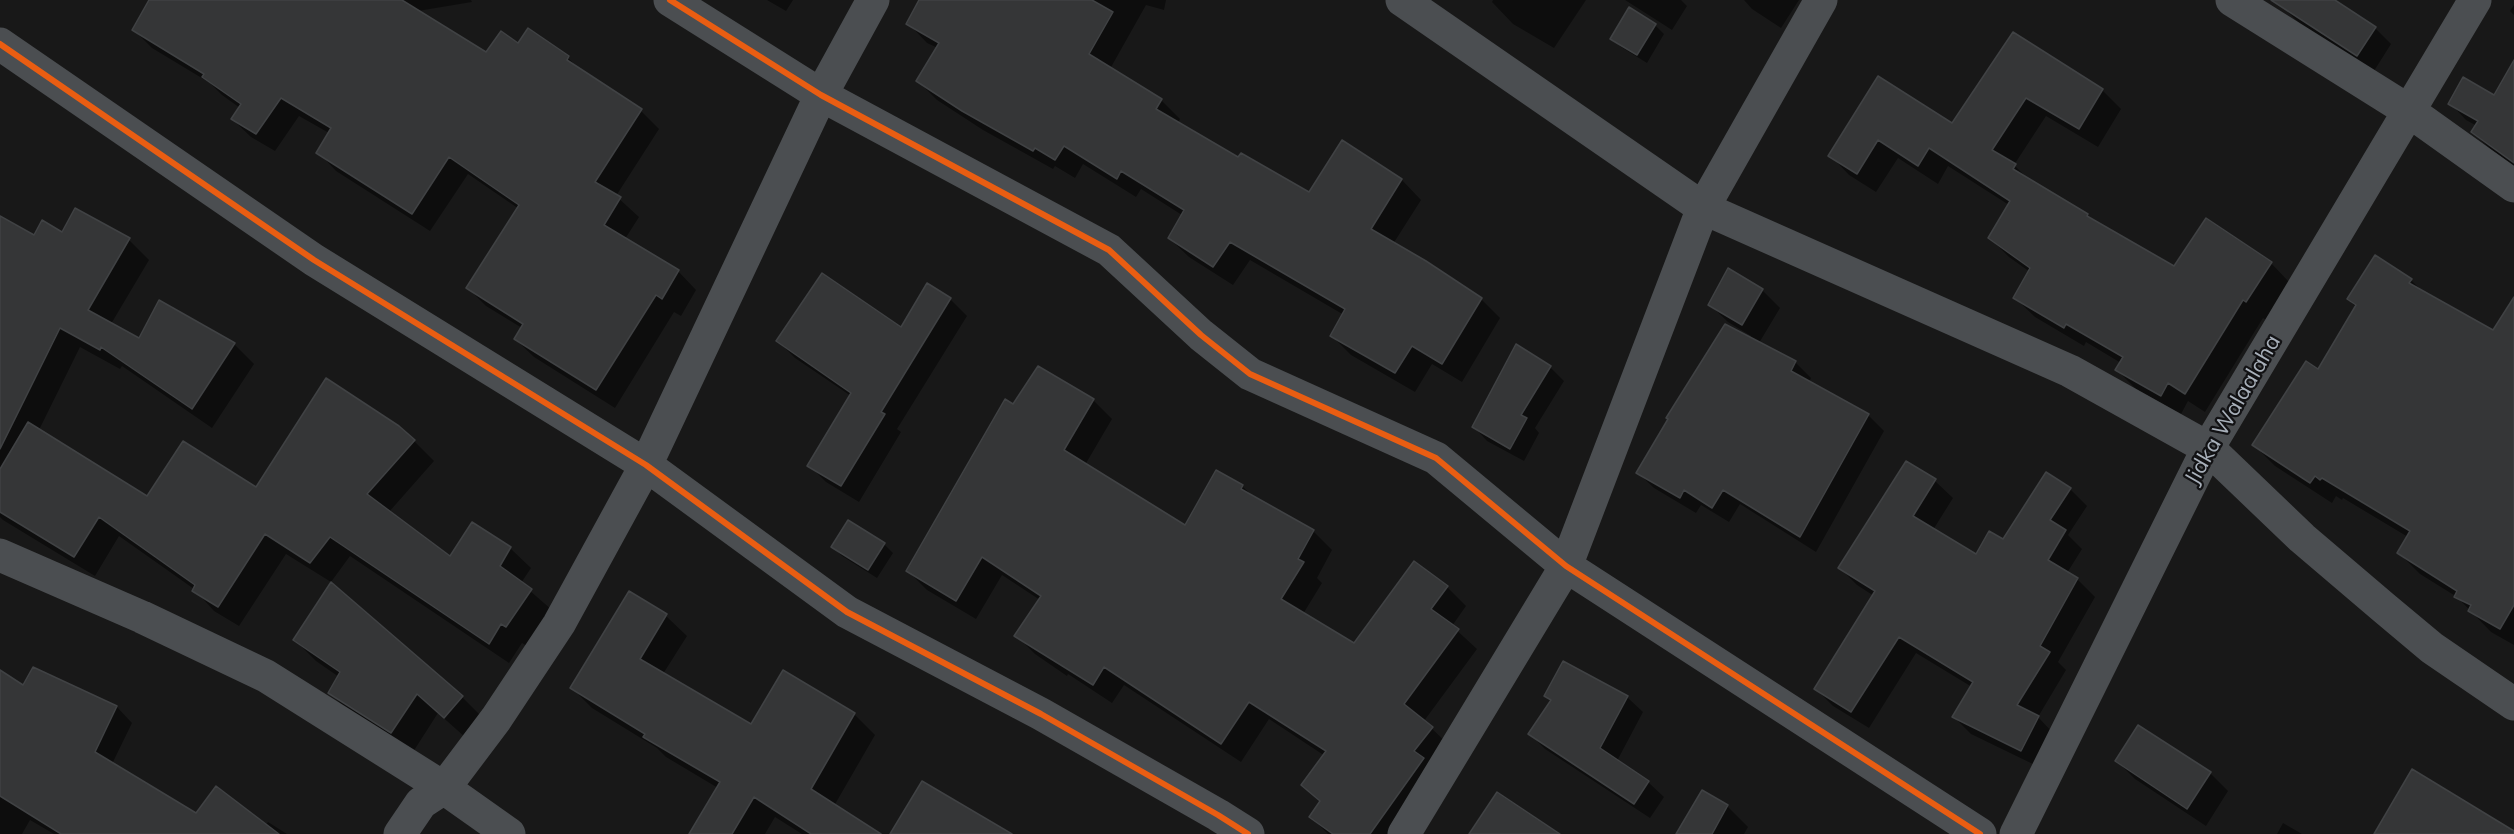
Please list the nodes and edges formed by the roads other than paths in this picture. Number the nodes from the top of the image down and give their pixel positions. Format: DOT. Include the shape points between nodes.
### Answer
graph roads {
  1 [pos="670,0"];
  2 [pos="873,0"];
  3 [pos="1401,0"];
  4 [pos="1821,0"];
  5 [pos="2232,0"];
  6 [pos="2475,0"];
  7 [pos="0,44"];
  8 [pos="821,95"];
  9 [pos="2409,111"];
  10 [pos="2514,186"];
  11 [pos="1703,208"];
  12 [pos="2208,448"];
  13 [pos="646,465"];
  14 [pos="1,558"];
  15 [pos="1566,566"];
  16 [pos="2514,704"];
  17 [pos="444,788"];
  18 [pos="400,834"];
  19 [pos="509,834"];
  20 [pos="1248,834"];
  21 [pos="1404,834"];
  22 [pos="1980,834"];
  23 [pos="2016,834"];
  1 -- 8 [label="street"];
  2 -- 8 [label="street"];
  3 -- 11 [label="street"];
  4 -- 11 [label="street"];
  5 -- 9 [label="street"];
  6 -- 9 [label="street, Jidka Walaalaha"];
  7 -- 13 [label="street" via="314,260"];
  8 -- 13 [label="street"];
  8 -- 15 [label="street" via="1108,250 1250,374 1436,458"];
  9 -- 10 [label="street"];
  9 -- 12 [label="street, Jidka Walaalaha"];
  11 -- 12 [label="street" via="2070,371"];
  11 -- 15 [label="street"];
  12 -- 16 [label="street" via="2365,592 2432,648"];
  12 -- 23 [label="street, Jidka Walaalaha"];
  13 -- 17 [label="street" via="559,624"];
  13 -- 20 [label="street" via="847,612 1041,714"];
  14 -- 17 [label="street" via="142,617 266,676"];
  15 -- 21 [label="street"];
  15 -- 22 [label="street"];
  17 -- 18 [label="street" via="421,803"];
  17 -- 19 [label="street"];
}
